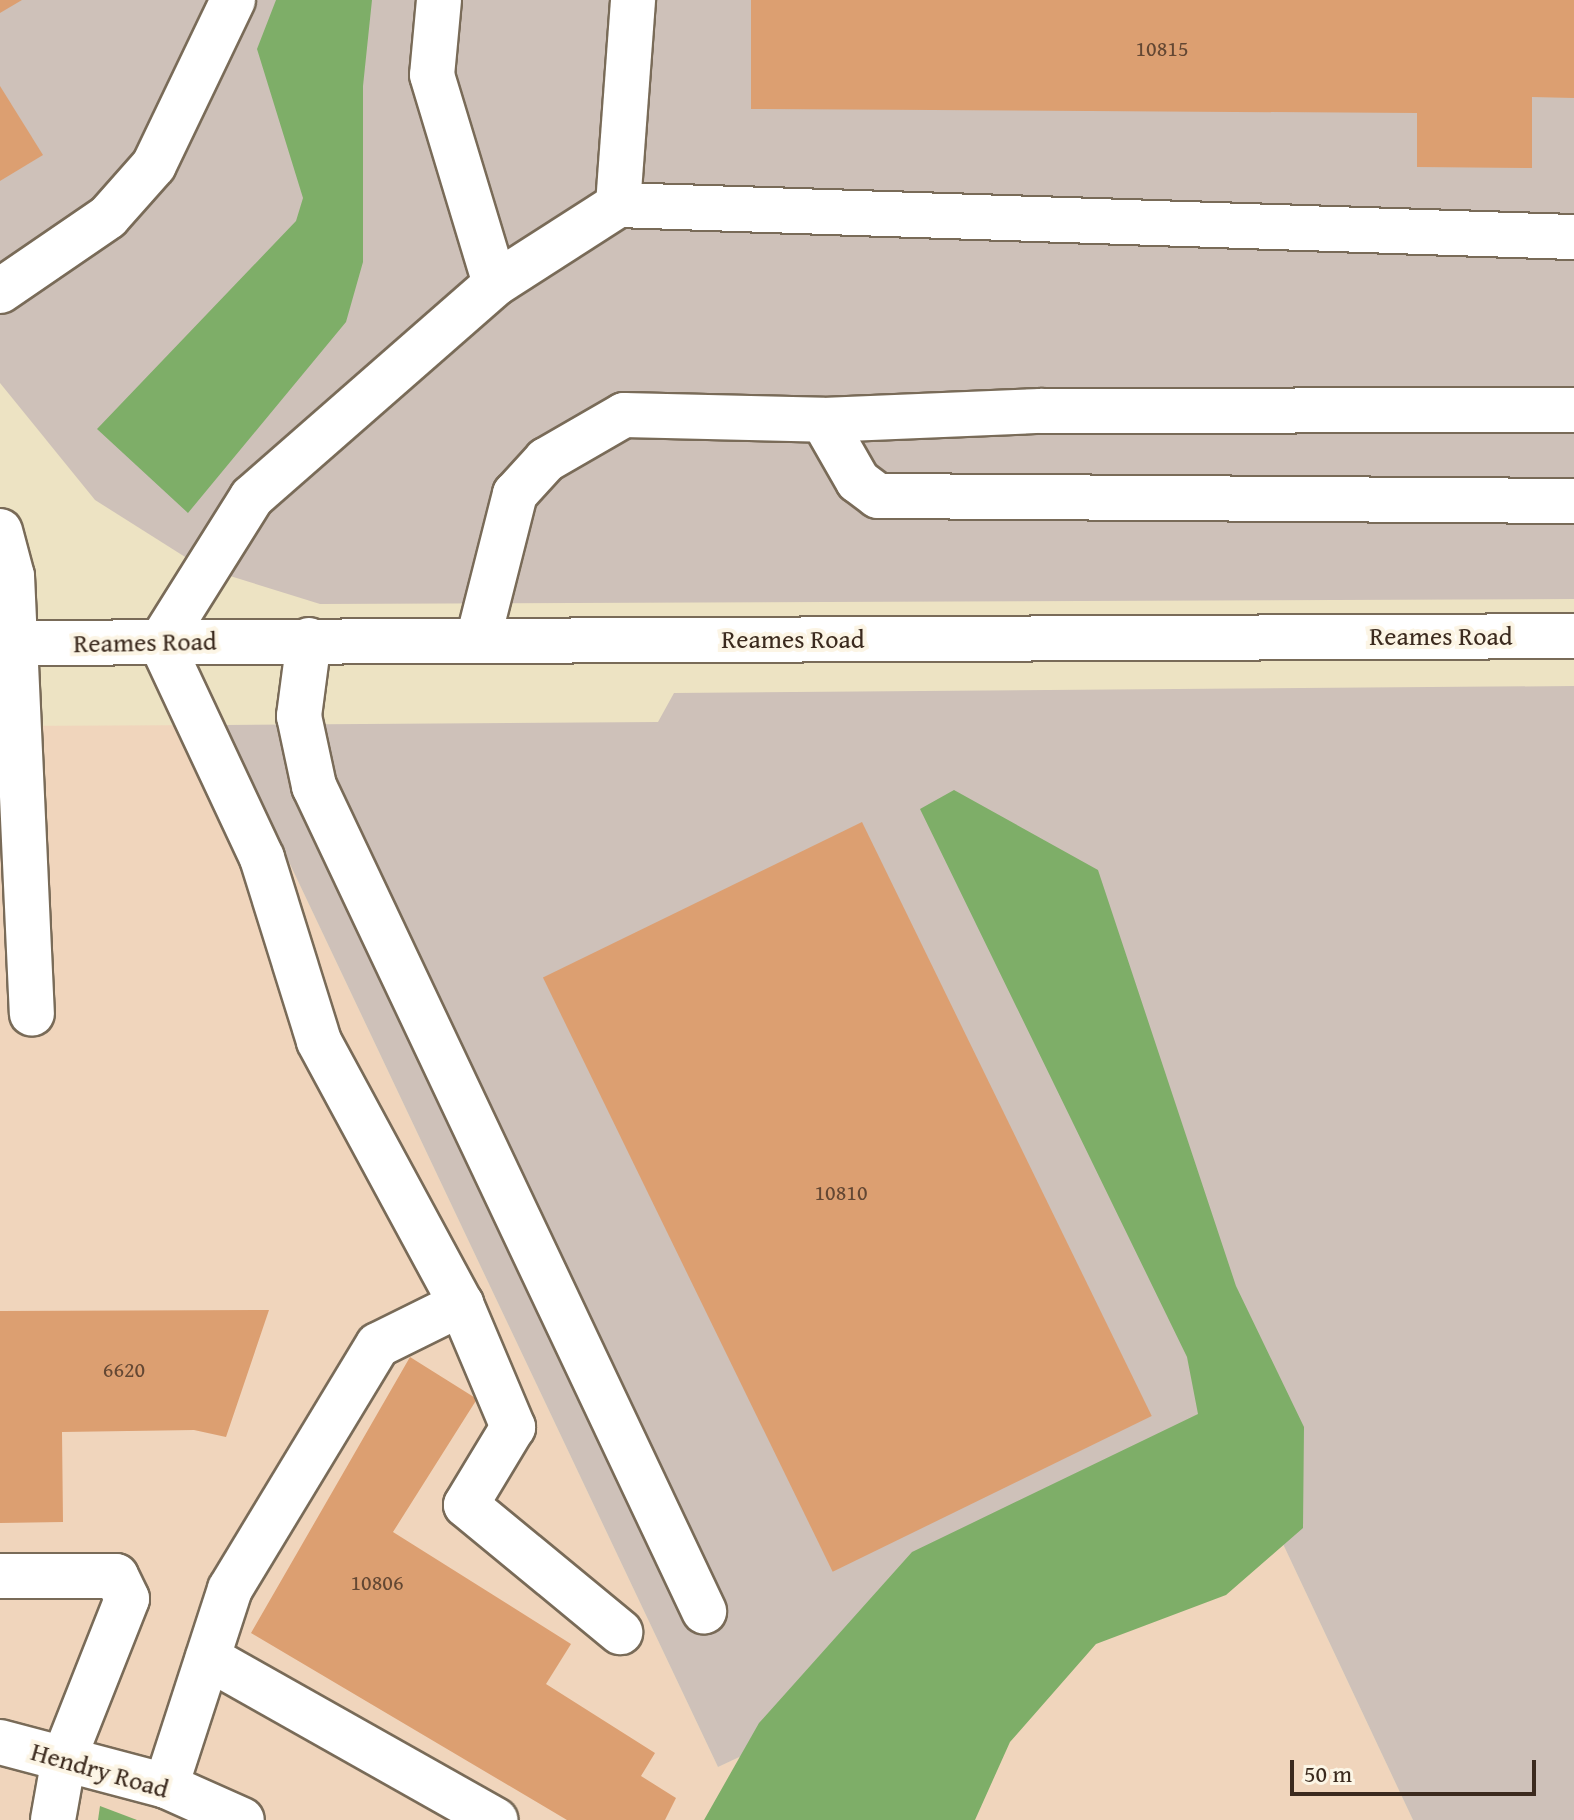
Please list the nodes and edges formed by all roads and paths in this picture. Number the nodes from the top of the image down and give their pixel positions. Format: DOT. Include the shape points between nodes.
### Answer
graph roads {
  1 [pos="233,0"];
  2 [pos="439,0"];
  3 [pos="633,0"];
  4 [pos="618,205"];
  5 [pos="1574,237"];
  6 [pos="495,284"];
  7 [pos="0,291"];
  8 [pos="1574,410"];
  9 [pos="823,420"];
  10 [pos="1574,501"];
  11 [pos="0,531"];
  12 [pos="1574,636"];
  13 [pos="309,640"];
  14 [pos="478,640"];
  15 [pos="161,642"];
  16 [pos="6,643"];
  17 [pos="32,1014"];
  18 [pos="461,1304"];
  19 [pos="0,1576"];
  20 [pos="704,1611"];
  21 [pos="620,1632"];
  22 [pos="208,1658"];
  23 [pos="0,1742"];
  24 [pos="64,1758"];
  25 [pos="166,1786"];
  26 [pos="53,1820"];
  27 [pos="242,1820"];
  28 [pos="495,1820"];
  1 -- 7 [label="main road" via="154,165 108,217 52,262"];
  2 -- 6 [label="main road" via="432,75"];
  3 -- 4 [label="main road"];
  4 -- 5 [label="main road"];
  4 -- 6 [label="main road"];
  6 -- 15 [label="main road" via="252,497"];
  8 -- 9 [label="main road" via="1041,411"];
  9 -- 10 [label="main road" via="858,481 878,496"];
  9 -- 14 [label="main road" via="624,415 546,460 515,494"];
  11 -- 16 [label="main road" via="12,576"];
  12 -- 14 [label="main road, Reames Road"];
  13 -- 14 [label="main road, Reames Road"];
  13 -- 15 [label="main road, Reames Road"];
  13 -- 20 [label="main road" via="299,716 314,786"];
  15 -- 16 [label="main road, Reames Road"];
  15 -- 18 [label="main road" via="262,858 319,1041"];
  16 -- 17 [label="main road"];
  18 -- 21 [label="main road" via="513,1427 466,1505"];
  18 -- 22 [label="main road" via="378,1345 230,1589"];
  19 -- 24 [label="main road" via="116,1576 127,1599"];
  22 -- 25 [label="main road"];
  22 -- 28 [label="main road"];
  23 -- 24 [label="main road, Hendry Road"];
  24 -- 25 [label="main road, Hendry Road"];
  24 -- 26 [label="main road"];
  25 -- 27 [label="main road, Hendry Road"];
}
